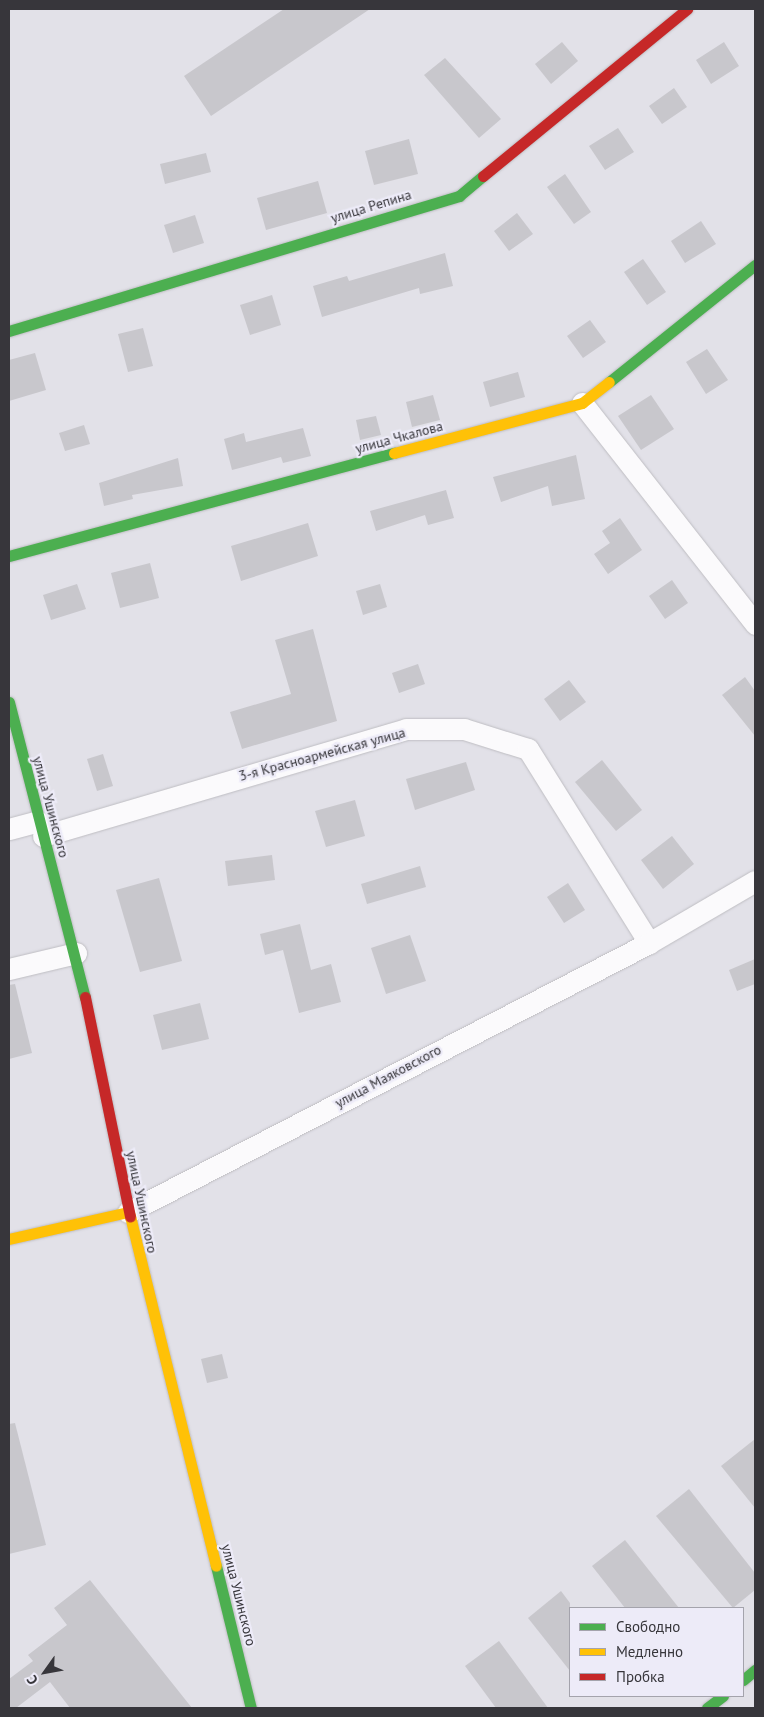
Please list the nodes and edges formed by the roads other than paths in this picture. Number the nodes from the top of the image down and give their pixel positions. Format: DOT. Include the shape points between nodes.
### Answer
graph roads {
  1 [pos="687,9"];
  2 [pos="755,265"];
  3 [pos="9,331"];
  4 [pos="582,403"];
  5 [pos="9,556"];
  6 [pos="748,599"];
  7 [pos="755,624"];
  8 [pos="9,702"];
  9 [pos="9,828"];
  10 [pos="40,829"];
  11 [pos="755,881"];
  12 [pos="649,943"];
  13 [pos="76,953"];
  14 [pos="9,969"];
  15 [pos="128,1212"];
  16 [pos="9,1239"];
  17 [pos="755,1670"];
  18 [pos="744,1679"];
  19 [pos="722,1697"];
  20 [pos="251,1708"];
  21 [pos="707,1708"];
  1 -- 3 [label="street, улица Репина" via="459,196"];
  2 -- 4 [label="street, улица Чкалова"];
  4 -- 5 [label="street, улица Чкалова"];
  4 -- 6 [label="street"];
  6 -- 7 [label="street"];
  8 -- 10 [label="street, улица Ушинского"];
  9 -- 10 [label="street, 3-я Красноармейская улица"];
  10 -- 12 [label="street, 3-я Красноармейская улица" via="406,729 464,729 528,749"];
  10 -- 13 [label="street, улица Ушинского"];
  11 -- 12 [label="street, улица Маяковского"];
  12 -- 15 [label="street, улица Маяковского"];
  13 -- 14 [label="street"];
  13 -- 15 [label="street, улица Ушинского"];
  15 -- 16 [label="street, улица Маяковского"];
  15 -- 20 [label="street, улица Ушинского"];
  17 -- 18 [label="street"];
  19 -- 21 [label="street"];
}
